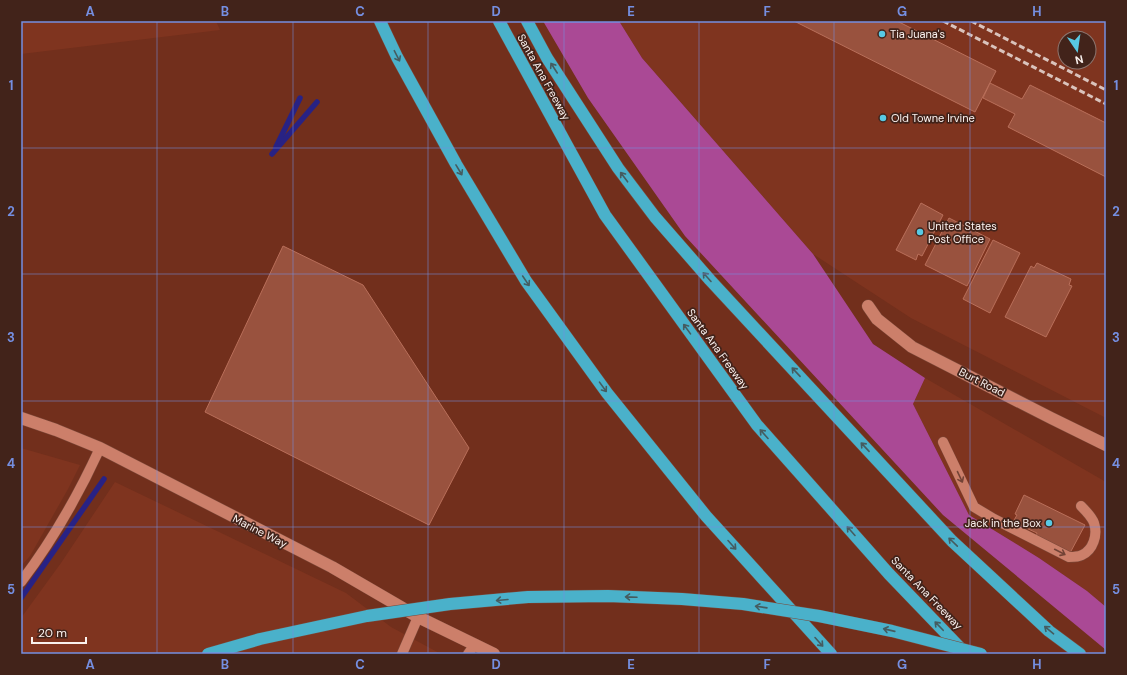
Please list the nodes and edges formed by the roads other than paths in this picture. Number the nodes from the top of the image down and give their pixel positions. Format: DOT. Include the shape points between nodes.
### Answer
graph roads {
  1 [pos="380,21"];
  2 [pos="499,21"];
  3 [pos="527,21"];
  4 [pos="868,306"];
  5 [pos="21,418"];
  6 [pos="943,442"];
  7 [pos="1106,445"];
  8 [pos="100,448"];
  9 [pos="1081,506"];
  10 [pos="21,582"];
  11 [pos="418,617"];
  12 [pos="472,649"];
  13 [pos="208,654"];
  14 [pos="402,654"];
  15 [pos="494,654"];
  16 [pos="831,654"];
  17 [pos="966,654"];
  18 [pos="981,654"];
  19 [pos="1080,654"];
  1 -- 16 [label="highway, one-way" via="456,164 526,281 607,393 706,516"];
  17 -- 2 [label="highway, Santa Ana Freeway, one-way" via="889,574 757,425 605,215"];
  19 -- 3 [label="highway, one-way" via="1050,632 952,541 655,217 618,168 547,58"];
  4 -- 7 [label="main road, Burt Road" via="877,319 912,347"];
  5 -- 8 [label="main road, Marine Way"];
  6 -- 9 [label="lane, one-way" via="974,507 1069,557 1081,556 1089,550 1094,541 1094,523"];
  8 -- 10 [label="lane" via="79,493"];
  8 -- 11 [label="main road, Marine Way" via="332,567"];
  11 -- 12 [label="main road, Marine Way"];
  11 -- 14 [label="lane"];
  12 -- 15 [label="main road, Marine Way"];
  18 -- 13 [label="highway, one-way, bridge" via="892,631 743,604 608,596 528,597 427,607 367,616 260,639"];
}
